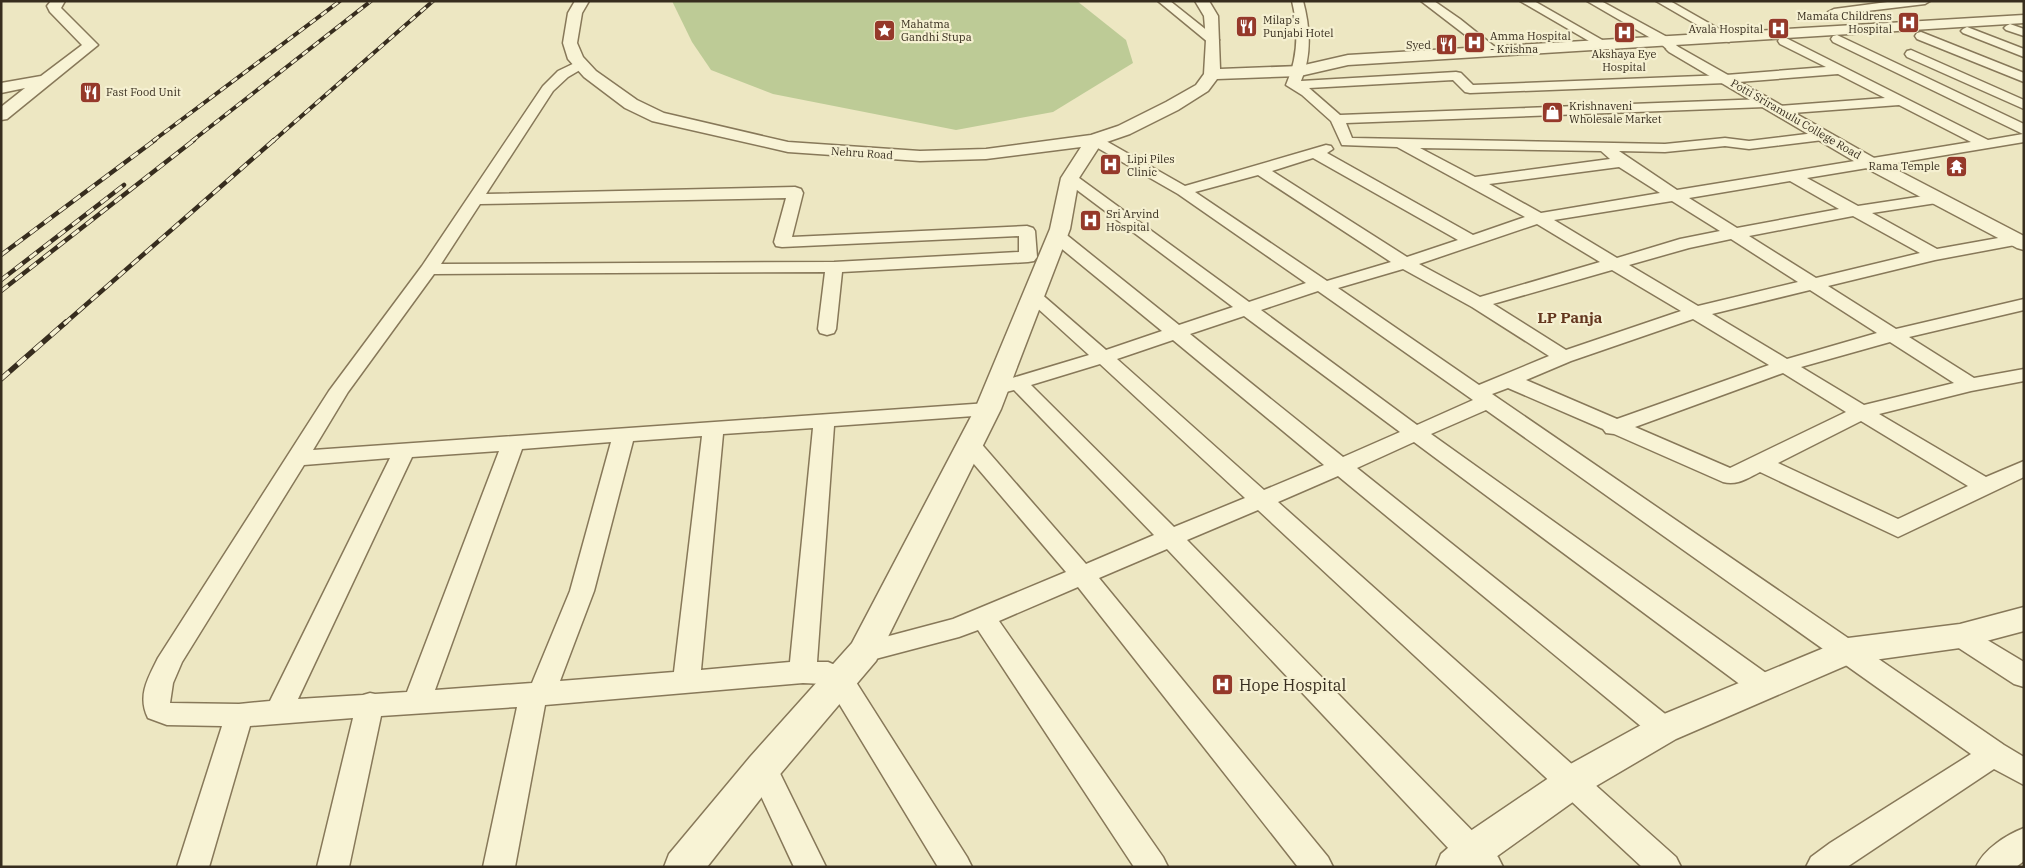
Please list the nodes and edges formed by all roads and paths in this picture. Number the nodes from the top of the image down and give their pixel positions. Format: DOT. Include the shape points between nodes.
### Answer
graph roads {
  1 [pos="58,1"];
  2 [pos="582,1"];
  3 [pos="1163,1"];
  4 [pos="1202,1"];
  5 [pos="1297,1"];
  6 [pos="1426,1"];
  7 [pos="1524,1"];
  8 [pos="1592,1"];
  9 [pos="1662,1"];
  10 [pos="1925,1"];
  11 [pos="1905,2"];
  12 [pos="1834,12"];
  13 [pos="2024,19"];
  14 [pos="2019,29"];
  15 [pos="1967,31"];
  16 [pos="1920,36"];
  17 [pos="1729,38"];
  18 [pos="1837,39"];
  19 [pos="1213,40"];
  20 [pos="1784,41"];
  21 [pos="1605,45"];
  22 [pos="1670,45"];
  23 [pos="1494,51"];
  24 [pos="2024,52"];
  25 [pos="1911,54"];
  26 [pos="582,64"];
  27 [pos="1316,67"];
  28 [pos="1839,70"];
  29 [pos="1300,71"];
  30 [pos="1212,74"];
  31 [pos="2024,78"];
  32 [pos="48,79"];
  33 [pos="1726,79"];
  34 [pos="1293,86"];
  35 [pos="1,88"];
  36 [pos="1900,101"];
  37 [pos="2022,103"];
  38 [pos="1772,107"];
  39 [pos="1,115"];
  40 [pos="1336,120"];
  41 [pos="2024,130"];
  42 [pos="1824,136"];
  43 [pos="2024,138"];
  44 [pos="1094,140"];
  45 [pos="1347,142"];
  46 [pos="1399,142"];
  47 [pos="1985,144"];
  48 [pos="1604,146"];
  49 [pos="1314,152"];
  50 [pos="1622,162"];
  51 [pos="1870,162"];
  52 [pos="1260,170"];
  53 [pos="1792,176"];
  54 [pos="1070,178"];
  55 [pos="1473,182"];
  56 [pos="1183,191"];
  57 [pos="1673,195"];
  58 [pos="477,199"];
  59 [pos="1937,199"];
  60 [pos="1856,211"];
  61 [pos="1540,218"];
  62 [pos="1736,234"];
  63 [pos="1057,236"];
  64 [pos="1471,240"];
  65 [pos="2020,242"];
  66 [pos="1935,255"];
  67 [pos="1405,263"];
  68 [pos="1614,263"];
  69 [pos="834,267"];
  70 [pos="429,269"];
  71 [pos="1812,284"];
  72 [pos="1322,285"];
  73 [pos="1033,296"];
  74 [pos="1478,303"];
  75 [pos="2024,304"];
  76 [pos="1247,309"];
  77 [pos="1696,312"];
  78 [pos="827,329"];
  79 [pos="1176,333"];
  80 [pos="1893,335"];
  81 [pos="1104,357"];
  82 [pos="1564,358"];
  83 [pos="1784,366"];
  84 [pos="2024,375"];
  85 [pos="1508,380"];
  86 [pos="1971,385"];
  87 [pos="1001,394"];
  88 [pos="1483,397"];
  89 [pos="1862,412"];
  90 [pos="824,421"];
  91 [pos="1613,428"];
  92 [pos="713,429"];
  93 [pos="1415,434"];
  94 [pos="624,436"];
  95 [pos="512,443"];
  96 [pos="970,445"];
  97 [pos="404,450"];
  98 [pos="298,458"];
  99 [pos="1760,463"];
  100 [pos="1339,467"];
  101 [pos="2024,468"];
  102 [pos="1986,487"];
  103 [pos="1262,499"];
  104 [pos="1171,538"];
  105 [pos="1082,575"];
  106 [pos="983,617"];
  107 [pos="2024,619"];
  108 [pos="1960,636"];
  109 [pos="1848,650"];
  110 [pos="864,652"];
  111 [pos="803,672"];
  112 [pos="2024,676"];
  113 [pos="839,679"];
  114 [pos="686,681"];
  115 [pos="1763,686"];
  116 [pos="537,694"];
  117 [pos="417,701"];
  118 [pos="370,704"];
  119 [pos="278,711"];
  120 [pos="239,715"];
  121 [pos="1664,729"];
  122 [pos="1994,754"];
  123 [pos="763,768"];
  124 [pos="2024,772"];
  125 [pos="1571,783"];
  126 [pos="2024,842"];
  127 [pos="1471,862"];
  128 [pos="193,867"];
  129 [pos="333,867"];
  130 [pos="499,867"];
  131 [pos="683,867"];
  132 [pos="810,867"];
  133 [pos="956,867"];
  134 [pos="1152,867"];
  135 [pos="1317,867"];
  136 [pos="1665,867"];
  137 [pos="1822,867"];
  138 [pos="1992,867"];
  1 -- 32 [label="street" via="55,9 91,45"];
  2 -- 26 [label="street, Nehru Road" via="575,13 570,43 576,59"];
  3 -- 19 [label="street"];
  4 -- 19 [label="street" via="1211,16"];
  5 -- 29 [label="street" via="1303,31"];
  6 -- 23 [label="street"];
  7 -- 21 [label="street"];
  8 -- 22 [label="street"];
  9 -- 17 [label="street"];
  10 -- 11 [label="street"];
  11 -- 12 [label="street"];
  13 -- 17 [label="street"];
  14 -- 15 [label="street"];
  15 -- 16 [label="street"];
  15 -- 24 [label="street"];
  16 -- 18 [label="street"];
  16 -- 31 [label="street"];
  17 -- 22 [label="street"];
  18 -- 20 [label="street"];
  18 -- 41 [label="street"];
  19 -- 30 [label="street"];
  20 -- 22 [label="street"];
  20 -- 28 [label="street"];
  21 -- 22 [label="street"];
  21 -- 23 [label="street"];
  22 -- 27 [label="street" via="1352,69"];
  22 -- 33 [label="street, Potti Sriramulu College Road"];
  23 -- 27 [label="street" via="1348,60"];
  25 -- 37 [label="street"];
  26 -- 44 [label="street, Nehru Road" via="590,74 631,104 658,117 788,147 920,156 986,154"];
  26 -- 58 [label="street" via="563,74 548,89"];
  27 -- 29 [label="street"];
  28 -- 33 [label="street"];
  28 -- 36 [label="street"];
  29 -- 30 [label="street"];
  29 -- 34 [label="street"];
  30 -- 44 [label="street, Nehru Road" via="1202,88 1172,106 1124,130"];
  32 -- 35 [label="street"];
  32 -- 39 [label="street"];
  33 -- 34 [label="street" via="1470,89 1456,76"];
  33 -- 38 [label="street, Potti Sriramulu College Road"];
  34 -- 40 [label="street" via="1308,92"];
  36 -- 38 [label="street"];
  36 -- 47 [label="street"];
  38 -- 40 [label="street"];
  38 -- 42 [label="street, Potti Sriramulu College Road"];
  40 -- 45 [label="street"];
  42 -- 48 [label="street" via="1749,145 1725,142 1665,148"];
  42 -- 51 [label="street, Potti Sriramulu College Road"];
  43 -- 47 [label="street"];
  44 -- 54 [label="street"];
  44 -- 56 [label="street"];
  45 -- 46 [label="street"];
  45 -- 49 [label="street"];
  46 -- 48 [label="street"];
  46 -- 55 [label="street"];
  47 -- 51 [label="street"];
  48 -- 50 [label="street"];
  49 -- 52 [label="street"];
  49 -- 64 [label="street"];
  50 -- 55 [label="street"];
  50 -- 57 [label="street"];
  51 -- 53 [label="street"];
  51 -- 59 [label="street, Potti Sriramulu College Road"];
  52 -- 56 [label="street"];
  52 -- 67 [label="street"];
  53 -- 57 [label="street"];
  53 -- 60 [label="street"];
  54 -- 63 [label="street"];
  54 -- 76 [label="street"];
  55 -- 61 [label="street"];
  56 -- 72 [label="street"];
  57 -- 61 [label="street"];
  57 -- 62 [label="street"];
  58 -- 69 [label="street" via="795,192 782,242 1027,230 1028,257"];
  58 -- 70 [label="street"];
  59 -- 60 [label="street"];
  59 -- 65 [label="street, Potti Sriramulu College Road"];
  60 -- 62 [label="street"];
  60 -- 66 [label="street"];
  61 -- 64 [label="street"];
  61 -- 68 [label="street"];
  62 -- 68 [label="street" via="1686,243"];
  62 -- 71 [label="street"];
  63 -- 73 [label="street"];
  63 -- 79 [label="street"];
  64 -- 67 [label="street"];
  65 -- 66 [label="street"];
  66 -- 71 [label="street"];
  67 -- 72 [label="street"];
  67 -- 74 [label="street"];
  68 -- 74 [label="street"];
  68 -- 77 [label="street"];
  69 -- 70 [label="street"];
  69 -- 78 [label="street"];
  70 -- 98 [label="street" via="338,391"];
  71 -- 77 [label="street"];
  71 -- 80 [label="street"];
  72 -- 76 [label="street"];
  72 -- 88 [label="street"];
  73 -- 81 [label="street"];
  73 -- 87 [label="street"];
  74 -- 82 [label="street"];
  75 -- 80 [label="street"];
  76 -- 79 [label="street"];
  76 -- 93 [label="street"];
  77 -- 82 [label="street"];
  77 -- 83 [label="street"];
  79 -- 81 [label="street"];
  79 -- 100 [label="street"];
  80 -- 83 [label="street"];
  80 -- 86 [label="street"];
  81 -- 87 [label="street"];
  81 -- 103 [label="street"];
  82 -- 85 [label="street"];
  83 -- 89 [label="street"];
  83 -- 91 [label="street"];
  84 -- 86 [label="street"];
  85 -- 88 [label="street"];
  85 -- 91 [label="street"];
  86 -- 89 [label="street"];
  87 -- 90 [label="street"];
  87 -- 96 [label="street"];
  87 -- 104 [label="street"];
  88 -- 93 [label="street"];
  88 -- 109 [label="street"];
  89 -- 99 [label="street"];
  89 -- 102 [label="street"];
  90 -- 92 [label="street"];
  90 -- 111 [label="street"];
  91 -- 99 [label="street" via="1731,477"];
  92 -- 94 [label="street"];
  92 -- 114 [label="street"];
  93 -- 100 [label="street"];
  93 -- 115 [label="street"];
  94 -- 95 [label="street"];
  94 -- 116 [label="street" via="582,591"];
  95 -- 97 [label="street"];
  95 -- 117 [label="street"];
  96 -- 105 [label="street"];
  96 -- 110 [label="street"];
  97 -- 98 [label="street"];
  97 -- 119 [label="street"];
  98 -- 120 [label="street" via="171,658 158,689 156,705 158,710 167,714"];
  99 -- 102 [label="street" via="1898,529"];
  100 -- 103 [label="street"];
  100 -- 121 [label="street"];
  101 -- 102 [label="street"];
  103 -- 104 [label="street"];
  103 -- 125 [label="street"];
  104 -- 105 [label="street"];
  104 -- 127 [label="street"];
  105 -- 106 [label="street"];
  105 -- 135 [label="street"];
  106 -- 110 [label="street" via="959,627"];
  106 -- 134 [label="street"];
  107 -- 108 [label="street"];
  108 -- 109 [label="street"];
  108 -- 112 [label="street"];
  109 -- 115 [label="street"];
  109 -- 122 [label="street"];
  110 -- 113 [label="street"];
  111 -- 113 [label="street" via="828,673"];
  111 -- 114 [label="street"];
  113 -- 123 [label="street"];
  113 -- 133 [label="street"];
  114 -- 116 [label="street"];
  115 -- 121 [label="street"];
  116 -- 117 [label="street"];
  116 -- 130 [label="street"];
  117 -- 118 [label="street"];
  118 -- 119 [label="street"];
  118 -- 129 [label="street"];
  119 -- 120 [label="street"];
  120 -- 128 [label="street"];
  121 -- 125 [label="street"];
  122 -- 124 [label="street"];
  122 -- 137 [label="street"];
  123 -- 131 [label="street"];
  123 -- 132 [label="street"];
  125 -- 127 [label="street"];
  125 -- 136 [label="street"];
  126 -- 138 [label="street"];
}
